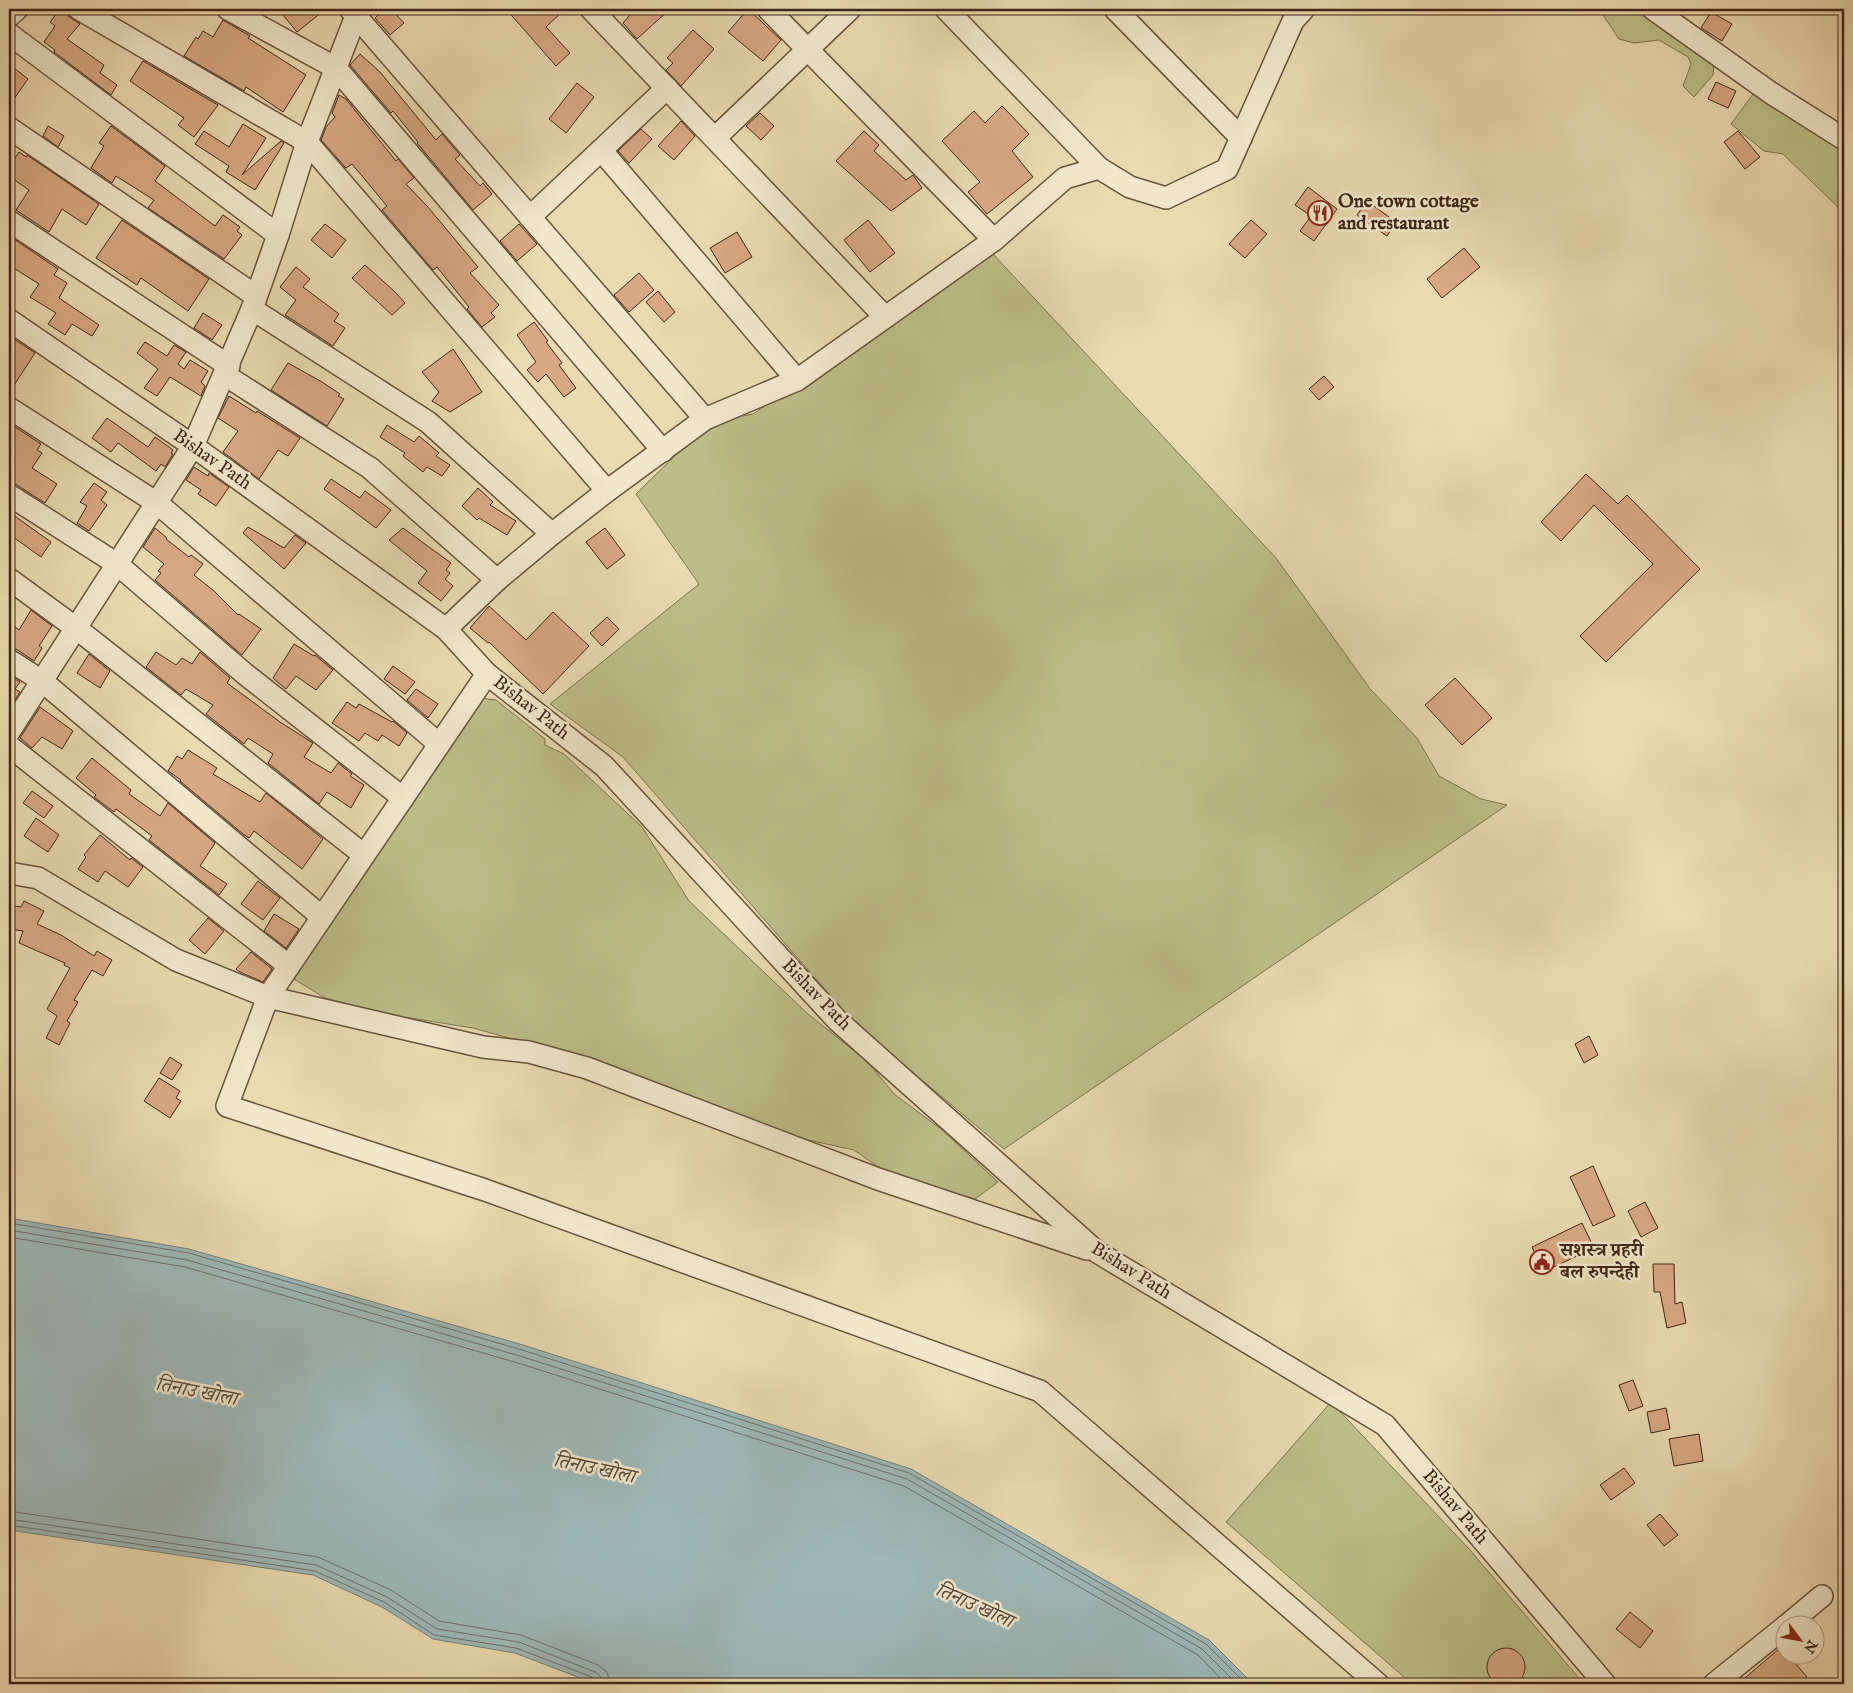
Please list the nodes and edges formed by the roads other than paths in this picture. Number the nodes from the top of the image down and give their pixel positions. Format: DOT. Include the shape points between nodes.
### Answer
graph roads {
  1 [pos="17,9"];
  2 [pos="79,9"];
  3 [pos="228,9"];
  4 [pos="591,9"];
  5 [pos="768,9"];
  6 [pos="850,9"];
  7 [pos="946,9"];
  8 [pos="1116,9"];
  9 [pos="1653,9"];
  10 [pos="353,12"];
  11 [pos="1293,13"];
  12 [pos="9,16"];
  13 [pos="9,34"];
  14 [pos="808,49"];
  15 [pos="336,68"];
  16 [pos="667,88"];
  17 [pos="9,128"];
  18 [pos="715,138"];
  19 [pos="1241,138"];
  20 [pos="1844,139"];
  21 [pos="306,142"];
  22 [pos="601,150"];
  23 [pos="1099,168"];
  24 [pos="530,217"];
  25 [pos="9,221"];
  26 [pos="278,235"];
  27 [pos="994,240"];
  28 [pos="254,303"];
  29 [pos="885,317"];
  30 [pos="9,320"];
  31 [pos="227,370"];
  32 [pos="797,380"];
  33 [pos="9,408"];
  34 [pos="705,419"];
  35 [pos="193,446"];
  36 [pos="664,451"];
  37 [pos="607,491"];
  38 [pos="9,495"];
  39 [pos="156,503"];
  40 [pos="552,534"];
  41 [pos="117,564"];
  42 [pos="9,579"];
  43 [pos="497,580"];
  44 [pos="76,628"];
  45 [pos="446,629"];
  46 [pos="9,660"];
  47 [pos="487,674"];
  48 [pos="42,681"];
  49 [pos="9,732"];
  50 [pos="440,744"];
  51 [pos="9,746"];
  52 [pos="403,798"];
  53 [pos="364,856"];
  54 [pos="9,873"];
  55 [pos="322,917"];
  56 [pos="289,966"];
  57 [pos="268,997"];
  58 [pos="1097,1252"];
  59 [pos="1822,1596"];
  60 [pos="1798,1616"];
  61 [pos="1776,1634"];
  62 [pos="1378,1684"];
  63 [pos="1605,1684"];
  64 [pos="1714,1684"];
  1 -- 12 [label="street"];
  2 -- 21 [label="street"];
  3 -- 15 [label="street"];
  4 -- 16 [label="street"];
  5 -- 14 [label="street"];
  6 -- 14 [label="street"];
  7 -- 23 [label="street"];
  8 -- 19 [label="street"];
  9 -- 20 [label="street" via="1771,93"];
  10 -- 15 [label="street"];
  10 -- 24 [label="street"];
  11 -- 19 [label="street"];
  13 -- 26 [label="street"];
  14 -- 18 [label="street"];
  14 -- 27 [label="street"];
  15 -- 21 [label="street"];
  15 -- 36 [label="street"];
  16 -- 18 [label="street"];
  16 -- 22 [label="street"];
  17 -- 28 [label="street"];
  18 -- 29 [label="street"];
  19 -- 23 [label="street" via="1227,169 1166,198 1130,187"];
  21 -- 26 [label="street"];
  21 -- 37 [label="street"];
  22 -- 24 [label="street"];
  22 -- 32 [label="street"];
  23 -- 27 [label="street" via="1065,178"];
  24 -- 34 [label="street"];
  25 -- 31 [label="street"];
  26 -- 28 [label="street"];
  27 -- 29 [label="street"];
  28 -- 31 [label="street"];
  28 -- 40 [label="street" via="428,422"];
  29 -- 32 [label="street"];
  30 -- 35 [label="street, Bishav Path"];
  31 -- 35 [label="street"];
  31 -- 43 [label="street" via="370,468"];
  32 -- 34 [label="street"];
  33 -- 39 [label="street"];
  34 -- 36 [label="street"];
  35 -- 39 [label="street"];
  35 -- 45 [label="street, Bishav Path"];
  36 -- 37 [label="street"];
  37 -- 40 [label="street"];
  38 -- 41 [label="street"];
  39 -- 41 [label="street"];
  39 -- 50 [label="street"];
  40 -- 43 [label="street"];
  41 -- 44 [label="street"];
  41 -- 52 [label="street" via="245,674"];
  42 -- 44 [label="street"];
  43 -- 45 [label="street"];
  44 -- 48 [label="street"];
  44 -- 53 [label="street"];
  45 -- 47 [label="street, Bishav Path"];
  46 -- 48 [label="street"];
  47 -- 50 [label="street"];
  47 -- 58 [label="street, Bishav Path" via="604,766 838,1020"];
  48 -- 49 [label="street"];
  48 -- 55 [label="street"];
  50 -- 52 [label="street"];
  51 -- 56 [label="street"];
  52 -- 53 [label="street"];
  53 -- 55 [label="street"];
  54 -- 57 [label="street" via="38,878 176,960"];
  55 -- 56 [label="street"];
  56 -- 57 [label="street"];
  57 -- 58 [label="street" via="483,1047 530,1052 587,1068 878,1179"];
  57 -- 62 [label="street" via="227,1106 485,1190 1040,1391"];
  58 -- 63 [label="street, Bishav Path" via="1385,1424"];
  59 -- 60 [label="street"];
  61 -- 64 [label="street"];
}
